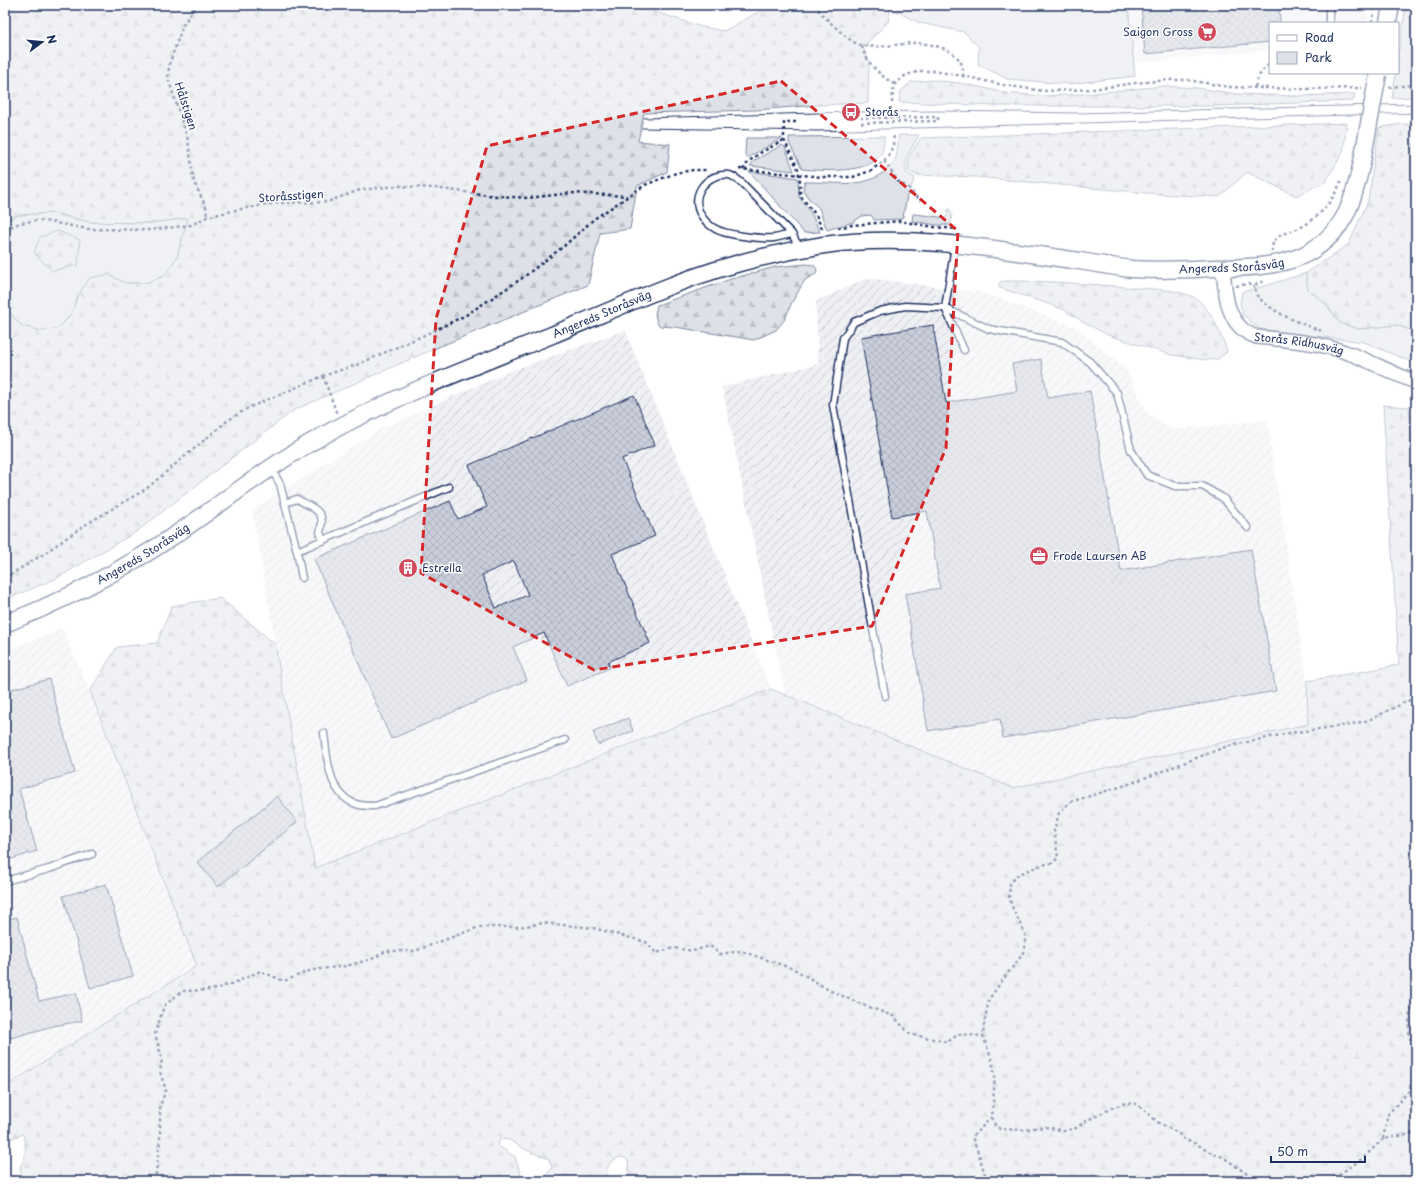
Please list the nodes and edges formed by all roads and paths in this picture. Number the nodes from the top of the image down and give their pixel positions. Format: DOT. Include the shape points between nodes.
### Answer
graph roads {
  1 [pos="200,5"];
  2 [pos="814,5"];
  3 [pos="1329,5"];
  4 [pos="1375,5"];
  5 [pos="1391,5"];
  6 [pos="1329,22"];
  7 [pos="1372,22"];
  8 [pos="1388,22"];
  9 [pos="862,46"];
  10 [pos="1269,65"];
  11 [pos="963,76"];
  12 [pos="1380,78"];
  13 [pos="895,84"];
  14 [pos="1416,85"];
  15 [pos="1255,87"];
  16 [pos="1366,88"];
  17 [pos="892,103"];
  18 [pos="861,118"];
  19 [pos="796,122"];
  20 [pos="861,123"];
  21 [pos="894,134"];
  22 [pos="784,140"];
  23 [pos="884,161"];
  24 [pos="744,174"];
  25 [pos="799,175"];
  26 [pos="1344,176"];
  27 [pos="920,201"];
  28 [pos="206,217"];
  29 [pos="5,229"];
  30 [pos="835,229"];
  31 [pos="830,230"];
  32 [pos="824,232"];
  33 [pos="820,233"];
  34 [pos="792,234"];
  35 [pos="956,236"];
  36 [pos="800,250"];
  37 [pos="1273,263"];
  38 [pos="1223,268"];
  39 [pos="1225,287"];
  40 [pos="1255,287"];
  41 [pos="945,308"];
  42 [pos="1330,334"];
  43 [pos="964,350"];
  44 [pos="323,376"];
  45 [pos="1416,382"];
  46 [pos="342,426"];
  47 [pos="271,468"];
  48 [pos="449,487"];
  49 [pos="285,503"];
  50 [pos="1248,528"];
  51 [pos="323,541"];
  52 [pos="297,551"];
  53 [pos="5,578"];
  54 [pos="302,578"];
  55 [pos="5,624"];
  56 [pos="885,696"];
  57 [pos="1416,696"];
  58 [pos="324,734"];
  59 [pos="565,740"];
  60 [pos="92,854"];
  61 [pos="5,881"];
  62 [pos="1416,1001"];
  63 [pos="983,1036"];
  64 [pos="992,1117"];
  65 [pos="1416,1133"];
  66 [pos="1383,1139"];
  67 [pos="155,1181"];
  68 [pos="987,1181"];
  69 [pos="1257,1181"];
  70 [pos="1329,1181"];
  1 -- 28 [label="path, Hålstigen" via="192,10 183,25 169,65 168,78 188,140 194,182 206,207"];
  2 -- 9 [label="path" via="822,15"];
  3 -- 6 [label="lane"];
  4 -- 7 [label="path"];
  5 -- 8 [label="street"];
  9 -- 11 [label="path" via="915,43 940,47 957,56 964,70"];
  9 -- 13 [label="path" via="867,59"];
  10 -- 15 [label="path" via="1258,76"];
  11 -- 13 [label="path" via="921,71 906,75"];
  11 -- 15 [label="path" via="1044,91 1093,89 1170,80 1187,80 1228,87"];
  12 -- 14 [label="path"];
  12 -- 37 [label="street, Angereds Storåsväg, bridge" via="1352,203 1344,218 1312,251"];
  13 -- 17 [label="path"];
  15 -- 16 [label="path"];
  18 -- 20 [label="path" via="938,117 938,121"];
  19 -- 22 [label="path" via="784,122"];
  21 -- 23 [label="path" via="893,145"];
  22 -- 24 [label="path" via="748,162"];
  22 -- 25 [label="path"];
  23 -- 25 [label="path" via="866,173 853,177"];
  23 -- 27 [label="path" via="895,178 909,188"];
  25 -- 32 [label="path" via="802,198 816,214"];
  26 -- 37 [label="path" via="1328,205 1319,215 1308,223 1279,235 1272,246"];
  28 -- 29 [label="path, Storåsstigen" via="191,225 150,230 88,229 39,220"];
  28 -- 44 [label="path, Storåsstigen" via="275,203 327,202 360,190 397,186 529,198 571,193 628,196 594,219 521,279 466,314 359,364"];
  30 -- 35 [label="path" via="852,224 900,221 934,227"];
  31 -- 32 [label="path"];
  32 -- 33 [label="path"];
  34 -- 34 [label="lane" via="774,238 725,233 714,229 700,214 698,200 702,186 708,180 719,176 730,175 736,178"];
  34 -- 36 [label="lane"];
  35 -- 36 [label="street, Angereds Storåsväg" via="826,245"];
  35 -- 38 [label="street, Angereds Storåsväg" via="1134,269"];
  35 -- 41 [label="lane"];
  36 -- 46 [label="street, Angereds Storåsväg" via="727,267 673,284 400,398"];
  37 -- 38 [label="street, Angereds Storåsväg"];
  37 -- 40 [label="path" via="1273,279 1262,281"];
  38 -- 39 [label="street, Storås Ridhusväg"];
  39 -- 40 [label="path" via="1248,284"];
  39 -- 45 [label="street, Storås Ridhusväg" via="1229,309 1234,319 1249,334 1327,346"];
  40 -- 42 [label="path" via="1259,298 1273,308"];
  41 -- 43 [label="lane"];
  41 -- 50 [label="lane" via="989,329 1062,342 1090,362 1117,393 1131,450 1147,475 1175,486 1202,486 1223,498"];
  41 -- 56 [label="lane" via="905,306 880,311 854,322 843,338 833,406"];
  44 -- 46 [label="path"];
  44 -- 53 [label="path" via="243,411 227,421 146,489 85,525"];
  46 -- 47 [label="street, Angereds Storåsväg"];
  47 -- 49 [label="lane" via="280,484"];
  47 -- 55 [label="street, Angereds Storåsväg" via="147,553 75,592"];
  48 -- 51 [label="lane"];
  49 -- 51 [label="lane" via="297,500 317,510 321,516 320,532"];
  49 -- 52 [label="lane"];
  51 -- 52 [label="lane"];
  52 -- 54 [label="lane"];
  57 -- 63 [label="path" via="1369,720 1225,747 1126,785 1070,802 1059,813 1054,831 1058,858 1052,863 1016,876 1010,884 1013,909 1025,934 1025,948 990,999"];
  58 -- 59 [label="lane" via="328,765 333,781 342,796 357,805 375,806"];
  60 -- 61 [label="lane"];
  62 -- 66 [label="path" via="1410,1013 1409,1023 1414,1056 1412,1079 1409,1091 1388,1114"];
  63 -- 64 [label="path" via="995,1075"];
  63 -- 67 [label="path" via="960,1034 947,1042 910,1034 893,1016 831,991 794,969 741,951 720,954 710,946 693,951 674,948 656,953 646,942 593,928 543,923 519,927 479,927 415,951 386,951 372,959 346,966 312,970 284,981 260,971 212,990 182,991 164,1006 155,1034 162,1059 160,1072 166,1090 160,1106 160,1140"];
  64 -- 68 [label="path" via="972,1137"];
  64 -- 69 [label="path" via="1000,1129 1025,1130 1046,1127 1064,1131 1076,1128 1114,1107 1126,1103 1137,1104 1185,1140 1223,1157"];
  65 -- 66 [label="path"];
  66 -- 70 [label="path" via="1362,1159"];
}
